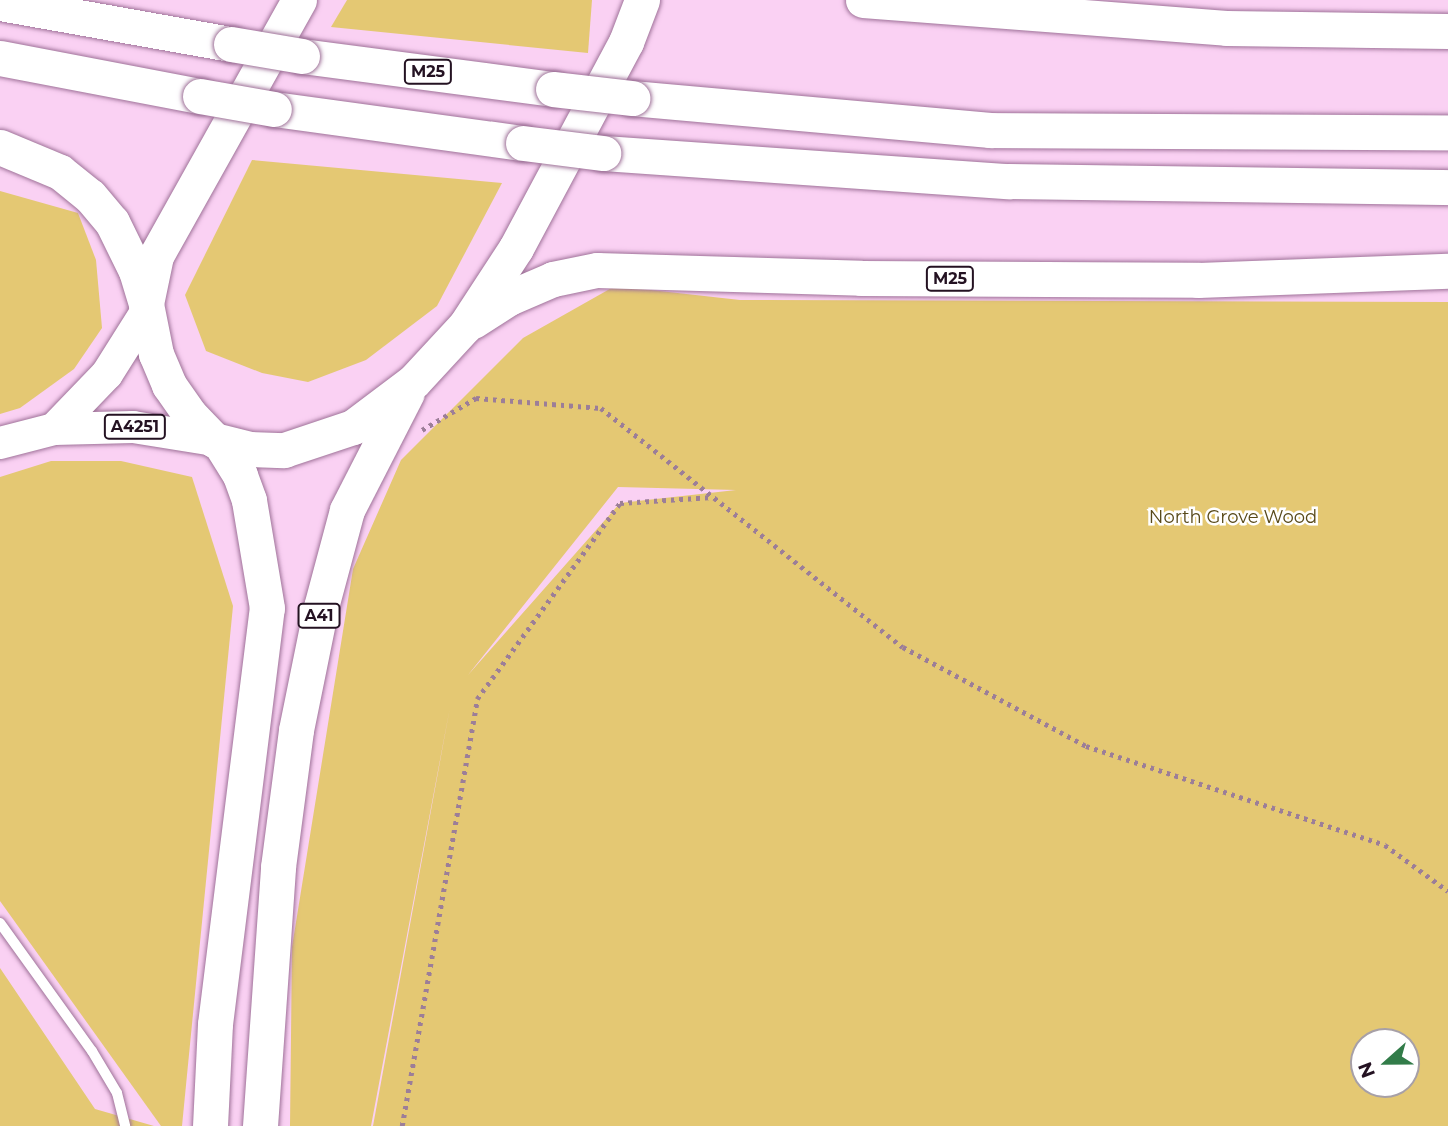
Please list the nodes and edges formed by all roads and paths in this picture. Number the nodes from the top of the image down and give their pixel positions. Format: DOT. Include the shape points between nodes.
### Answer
graph roads {
  1 [pos="299,0"];
  2 [pos="642,0"];
  3 [pos="863,0"];
  4 [pos="0,3"];
  5 [pos="1448,31"];
  6 [pos="0,58"];
  7 [pos="1448,132"];
  8 [pos="0,147"];
  9 [pos="1448,187"];
  10 [pos="1448,271"];
  11 [pos="146,308"];
  12 [pos="465,326"];
  13 [pos="414,381"];
  14 [pos="476,398"];
  15 [pos="54,429"];
  16 [pos="217,441"];
  17 [pos="0,443"];
  18 [pos="714,497"];
  19 [pos="1448,891"];
  20 [pos="0,923"];
  21 [pos="125,1126"];
  22 [pos="210,1126"];
  23 [pos="260,1126"];
  24 [pos="401,1126"];
  1 -- 11 [label="highway" via="156,256"];
  2 -- 12 [label="highway" via="626,42 516,248"];
  3 -- 5 [label="highway" via="1226,28"];
  4 -- 7 [label="highway, M25, bridge" via="302,56 554,89 989,130"];
  6 -- 9 [label="highway, bridge" via="274,109 603,153 1008,181"];
  8 -- 11 [label="highway" via="60,172 90,196 112,222 136,271"];
  10 -- 12 [label="highway, M25" via="1184,280 597,270 552,279 509,298"];
  11 -- 15 [label="main road, A4251" via="107,374"];
  11 -- 16 [label="highway" via="169,385"];
  12 -- 13 [label="highway"];
  13 -- 16 [label="highway" via="353,427 316,443 284,450"];
  13 -- 23 [label="highway, A41" via="347,510 321,607 296,730 278,867"];
  14 -- 18 [label="path" via="601,408"];
  15 -- 16 [label="main road, A4251" via="133,427"];
  15 -- 17 [label="main road, A4251"];
  16 -- 22 [label="highway" via="240,475 249,500 267,608 215,1024"];
  18 -- 19 [label="path" via="903,648 1086,746 1385,845"];
  18 -- 24 [label="path" via="620,503 477,699"];
  20 -- 21 [label="lane" via="92,1051 117,1093"];
}
